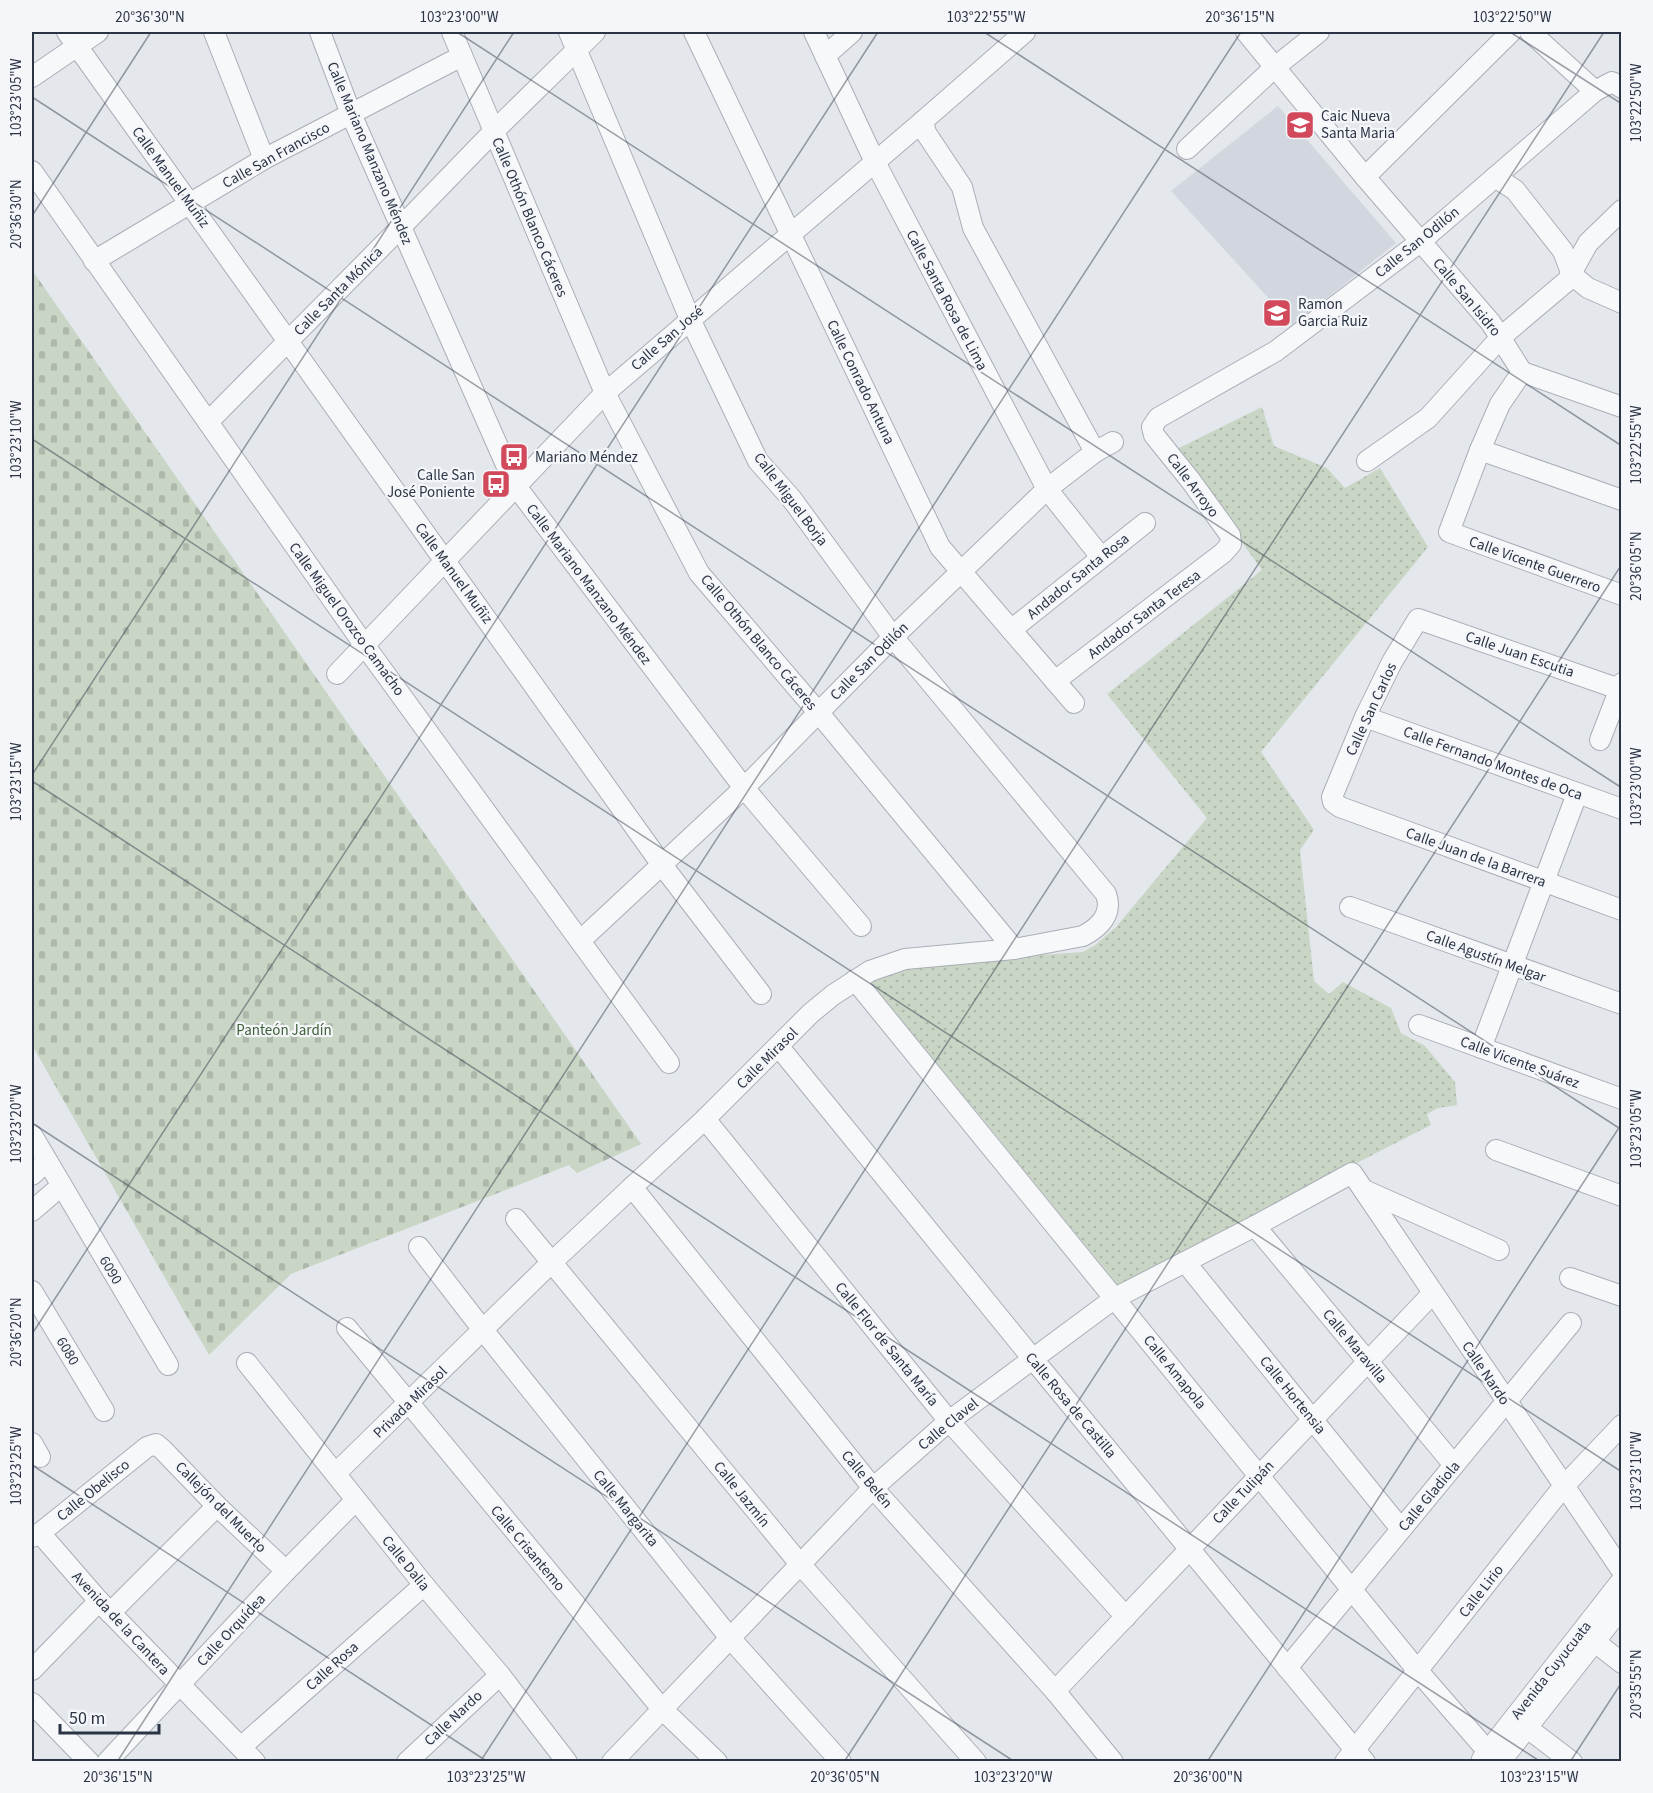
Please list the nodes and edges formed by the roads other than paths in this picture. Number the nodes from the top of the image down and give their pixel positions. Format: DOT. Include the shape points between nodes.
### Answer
graph roads {
  1 [pos="98,32"];
  2 [pos="214,32"];
  3 [pos="320,32"];
  4 [pos="452,32"];
  5 [pos="569,32"];
  6 [pos="595,32"];
  7 [pos="694,32"];
  8 [pos="814,32"];
  9 [pos="852,32"];
  10 [pos="1025,32"];
  11 [pos="1246,32"];
  12 [pos="1319,32"];
  13 [pos="1511,32"];
  14 [pos="1530,32"];
  15 [pos="72,39"];
  16 [pos="577,50"];
  17 [pos="462,56"];
  18 [pos="825,56"];
  19 [pos="1275,67"];
  20 [pos="32,76"];
  21 [pos="1609,87"];
  22 [pos="351,114"];
  23 [pos="923,121"];
  24 [pos="494,131"];
  25 [pos="1187,149"];
  26 [pos="264,159"];
  27 [pos="875,162"];
  28 [pos="32,171"];
  29 [pos="1365,177"];
  30 [pos="1495,177"];
  31 [pos="190,204"];
  32 [pos="1622,210"];
  33 [pos="401,227"];
  34 [pos="789,233"];
  35 [pos="1420,242"];
  36 [pos="94,261"];
  37 [pos="1572,275"];
  38 [pos="1617,297"];
  39 [pos="690,319"];
  40 [pos="288,342"];
  41 [pos="1513,357"];
  42 [pos="605,393"];
  43 [pos="1622,407"];
  44 [pos="208,422"];
  45 [pos="1152,427"];
  46 [pos="1113,442"];
  47 [pos="1480,450"];
  48 [pos="1095,452"];
  49 [pos="1366,460"];
  50 [pos="515,485"];
  51 [pos="1047,489"];
  52 [pos="1622,500"];
  53 [pos="1145,523"];
  54 [pos="1231,544"];
  55 [pos="1101,557"];
  56 [pos="445,560"];
  57 [pos="960,572"];
  58 [pos="1622,595"];
  59 [pos="1418,619"];
  60 [pos="1011,630"];
  61 [pos="893,637"];
  62 [pos="365,646"];
  63 [pos="337,674"];
  64 [pos="1055,681"];
  65 [pos="1621,687"];
  66 [pos="1074,703"];
  67 [pos="818,712"];
  68 [pos="1365,717"];
  69 [pos="1600,740"];
  70 [pos="744,788"];
  71 [pos="1577,794"];
  72 [pos="1333,802"];
  73 [pos="1622,809"];
  74 [pos="662,865"];
  75 [pos="1543,882"];
  76 [pos="1109,907"];
  77 [pos="1350,907"];
  78 [pos="1622,910"];
  79 [pos="861,926"];
  80 [pos="581,940"];
  81 [pos="1014,949"];
  82 [pos="1512,965"];
  83 [pos="855,980"];
  84 [pos="761,994"];
  85 [pos="1622,1004"];
  86 [pos="1419,1025"];
  87 [pos="779,1047"];
  88 [pos="1480,1048"];
  89 [pos="669,1063"];
  90 [pos="1622,1099"];
  91 [pos="705,1119"];
  92 [pos="32,1135"];
  93 [pos="1496,1150"];
  94 [pos="1352,1173"];
  95 [pos="54,1174"];
  96 [pos="32,1175"];
  97 [pos="632,1187"];
  98 [pos="1364,1190"];
  99 [pos="1622,1196"];
  100 [pos="32,1211"];
  101 [pos="516,1219"];
  102 [pos="1255,1226"];
  103 [pos="419,1247"];
  104 [pos="1499,1250"];
  105 [pos="552,1262"];
  106 [pos="1185,1262"];
  107 [pos="1570,1278"];
  108 [pos="32,1291"];
  109 [pos="1432,1293"];
  110 [pos="1622,1296"];
  111 [pos="1115,1298"];
  112 [pos="1571,1323"];
  113 [pos="346,1328"];
  114 [pos="483,1330"];
  115 [pos="1033,1359"];
  116 [pos="1368,1362"];
  117 [pos="247,1363"];
  118 [pos="168,1365"];
  119 [pos="1506,1402"];
  120 [pos="408,1404"];
  121 [pos="104,1411"];
  122 [pos="1313,1419"];
  123 [pos="949,1420"];
  124 [pos="1622,1425"];
  125 [pos="156,1444"];
  126 [pos="1454,1465"];
  127 [pos="336,1473"];
  128 [pos="1259,1476"];
  129 [pos="1563,1487"];
  130 [pos="873,1488"];
  131 [pos="356,1500"];
  132 [pos="217,1506"];
  133 [pos="1401,1529"];
  134 [pos="36,1535"];
  135 [pos="1190,1549"];
  136 [pos="800,1564"];
  137 [pos="286,1571"];
  138 [pos="1622,1571"];
  139 [pos="1622,1580"];
  140 [pos="424,1585"];
  141 [pos="1352,1590"];
  142 [pos="104,1607"];
  143 [pos="1622,1607"];
  144 [pos="1126,1617"];
  145 [pos="730,1638"];
  146 [pos="1595,1642"];
  147 [pos="1622,1663"];
  148 [pos="1565,1665"];
  149 [pos="1287,1668"];
  150 [pos="32,1670"];
  151 [pos="1418,1671"];
  152 [pos="500,1675"];
  153 [pos="179,1686"];
  154 [pos="1055,1691"];
  155 [pos="32,1703"];
  156 [pos="662,1709"];
  157 [pos="1526,1727"];
  158 [pos="251,1758"];
  159 [pos="418,1758"];
  160 [pos="1355,1758"];
  161 [pos="1492,1759"];
  162 [pos="89,1761"];
  163 [pos="107,1761"];
  164 [pos="567,1761"];
  165 [pos="612,1761"];
  166 [pos="717,1761"];
  167 [pos="841,1761"];
  168 [pos="976,1761"];
  169 [pos="1113,1761"];
  170 [pos="1572,1761"];
  1 -- 15 [label="street"];
  2 -- 26 [label="street"];
  3 -- 22 [label="street, Calle Mariano Manzano Méndez"];
  4 -- 17 [label="street, Calle Othón Blanco Cáceres"];
  5 -- 16 [label="street, Calle Miguel Borja"];
  6 -- 16 [label="street, Calle Santa Mónica"];
  7 -- 34 [label="street, Calle Conrado Antuna"];
  8 -- 18 [label="street, Calle Santa Rosa de Lima"];
  9 -- 18 [label="street"];
  10 -- 23 [label="street, Calle San José"];
  11 -- 19 [label="street, Calle San Isidro"];
  12 -- 19 [label="street"];
  13 -- 29 [label="street"];
  14 -- 21 [label="street"];
  15 -- 20 [label="street"];
  15 -- 31 [label="street, Calle Manuel Muñiz"];
  16 -- 24 [label="street, Calle Santa Mónica"];
  16 -- 39 [label="street, Calle Miguel Borja"];
  17 -- 22 [label="street, Calle San Francisco"];
  17 -- 24 [label="street, Calle Othón Blanco Cáceres"];
  18 -- 27 [label="street, Calle Santa Rosa de Lima"];
  19 -- 25 [label="street"];
  19 -- 29 [label="street, Calle San Isidro"];
  21 -- 30 [label="street, Calle San Odilón"];
  22 -- 26 [label="street, Calle San Francisco"];
  22 -- 33 [label="street, Calle Mariano Manzano Méndez"];
  23 -- 27 [label="street, Calle San José"];
  23 -- 48 [label="street" via="926,133 962,187 973,228"];
  24 -- 33 [label="street, Calle Santa Mónica"];
  24 -- 42 [label="street, Calle Othón Blanco Cáceres"];
  26 -- 31 [label="street, Calle San Francisco"];
  27 -- 34 [label="street, Calle San José"];
  27 -- 51 [label="street, Calle Santa Rosa de Lima"];
  28 -- 36 [label="street, Calle Miguel Orozco Camacho"];
  29 -- 35 [label="street, Calle San Isidro"];
  30 -- 35 [label="street, Calle San Odilón"];
  30 -- 37 [label="street" via="1515,190 1563,251"];
  31 -- 36 [label="street, Calle San Francisco"];
  31 -- 40 [label="street, Calle Manuel Muñiz"];
  32 -- 37 [label="street" via="1588,243"];
  33 -- 40 [label="street, Calle Santa Mónica"];
  33 -- 50 [label="street, Calle Mariano Manzano Méndez"];
  34 -- 39 [label="street, Calle San José"];
  34 -- 57 [label="street, Calle Conrado Antuna" via="940,547"];
  35 -- 41 [label="street, Calle San Isidro"];
  35 -- 45 [label="street, Calle San Odilón" via="1276,351 1158,418"];
  36 -- 44 [label="street, Calle Miguel Orozco Camacho"];
  37 -- 38 [label="street" via="1580,283"];
  37 -- 41 [label="street"];
  39 -- 42 [label="street, Calle San José"];
  39 -- 61 [label="street, Calle Miguel Borja" via="758,461 791,498"];
  40 -- 44 [label="street, Calle Santa Mónica"];
  40 -- 56 [label="street, Calle Manuel Muñiz"];
  41 -- 43 [label="street"];
  41 -- 47 [label="street" via="1500,404"];
  41 -- 49 [label="street"];
  42 -- 50 [label="street, Calle San José"];
  42 -- 67 [label="street, Calle Othón Blanco Cáceres" via="699,573"];
  44 -- 62 [label="street, Calle Miguel Orozco Camacho"];
  45 -- 54 [label="street, Calle Arroyo" via="1154,435 1230,535"];
  46 -- 48 [label="street, Calle San Odilón"];
  47 -- 52 [label="street"];
  47 -- 58 [label="street, Calle Vicente Guerrero" via="1449,532"];
  48 -- 51 [label="street, Calle San Odilón"];
  50 -- 56 [label="street, Calle San José"];
  50 -- 70 [label="street, Calle Mariano Manzano Méndez"];
  51 -- 55 [label="street, Calle Santa Rosa de Lima"];
  51 -- 57 [label="street, Calle San Odilón"];
  53 -- 55 [label="street, Andador Santa Rosa"];
  54 -- 64 [label="street, Andador Santa Teresa"];
  55 -- 60 [label="street, Andador Santa Rosa"];
  56 -- 62 [label="street, Calle San José"];
  56 -- 74 [label="street, Calle Manuel Muñiz"];
  57 -- 60 [label="street, Calle Conrado Antuna"];
  57 -- 61 [label="street, Calle San Odilón"];
  59 -- 65 [label="street, Calle Juan Escutia"];
  59 -- 68 [label="street, Calle San Carlos"];
  60 -- 64 [label="street, Calle Conrado Antuna"];
  61 -- 67 [label="street, Calle San Odilón"];
  61 -- 76 [label="street, Calle Miguel Borja" via="1106,894"];
  62 -- 63 [label="street, Calle San José"];
  62 -- 80 [label="street, Calle Miguel Orozco Camacho"];
  64 -- 66 [label="street, Calle Conrado Antuna"];
  65 -- 69 [label="street"];
  67 -- 70 [label="street, Calle San Odilón"];
  67 -- 81 [label="street, Calle Othón Blanco Cáceres"];
  68 -- 71 [label="street, Calle Fernando Montes de Oca"];
  68 -- 72 [label="street, Calle San Carlos" via="1333,792"];
  70 -- 74 [label="street, Calle San Odilón"];
  70 -- 79 [label="street, Calle Mariano Manzano Méndez"];
  71 -- 73 [label="street, Calle Fernando Montes de Oca"];
  71 -- 75 [label="street"];
  72 -- 75 [label="street, Calle Juan de la Barrera"];
  74 -- 80 [label="street, Calle San Odilón"];
  74 -- 84 [label="street, Calle Manuel Muñiz"];
  75 -- 78 [label="street, Calle Juan de la Barrera"];
  75 -- 82 [label="street"];
  76 -- 81 [label="street, Calle Mirasol" via="1104,919 1083,936"];
  77 -- 82 [label="street, Calle Agustín Melgar"];
  80 -- 89 [label="street, Calle Miguel Orozco Camacho"];
  81 -- 83 [label="street, Calle Mirasol" via="905,959"];
  82 -- 85 [label="street, Calle Agustín Melgar"];
  82 -- 88 [label="street"];
  83 -- 87 [label="street, Calle Mirasol" via="811,1013"];
  83 -- 111 [label="street, Calle Amapola"];
  86 -- 88 [label="street, Calle Vicente Suárez"];
  87 -- 91 [label="street, Calle Mirasol"];
  87 -- 115 [label="street, Calle Rosa de Castilla"];
  88 -- 90 [label="street, Calle Vicente Suárez"];
  91 -- 97 [label="street, Calle Mirasol"];
  91 -- 123 [label="street, Calle Flor de Santa María"];
  92 -- 95 [label="street, 6090"];
  93 -- 99 [label="street"];
  94 -- 98 [label="street, Calle Nardo"];
  94 -- 102 [label="street, Calle Clavel"];
  95 -- 96 [label="street"];
  95 -- 100 [label="street"];
  95 -- 118 [label="street, 6090"];
  97 -- 105 [label="street, Calle Mirasol"];
  97 -- 130 [label="street, Calle Belén"];
  98 -- 104 [label="street"];
  98 -- 109 [label="street, Calle Nardo"];
  101 -- 105 [label="street, Calle Jazmín"];
  102 -- 106 [label="street, Calle Clavel"];
  102 -- 116 [label="street, Calle Maravilla"];
  103 -- 114 [label="street, Calle Margarita"];
  105 -- 114 [label="street, Calle Mirasol"];
  105 -- 136 [label="street, Calle Jazmín"];
  106 -- 111 [label="street, Calle Clavel"];
  106 -- 122 [label="street, Calle Hortensia"];
  107 -- 110 [label="street"];
  108 -- 121 [label="street, 6080"];
  109 -- 116 [label="street, Calle Tulipán"];
  109 -- 119 [label="street, Calle Nardo"];
  111 -- 115 [label="street, Calle Clavel"];
  111 -- 128 [label="street, Calle Amapola"];
  112 -- 119 [label="street, Calle Gladiola"];
  113 -- 120 [label="street, Calle Crisantemo"];
  114 -- 120 [label="street, Privada Mirasol"];
  114 -- 145 [label="street, Calle Margarita"];
  115 -- 123 [label="street, Calle Clavel"];
  115 -- 135 [label="street, Calle Rosa de Castilla"];
  116 -- 122 [label="street, Calle Tulipán"];
  116 -- 126 [label="street, Calle Maravilla"];
  117 -- 127 [label="street, Calle Dalia"];
  119 -- 126 [label="street, Calle Gladiola"];
  119 -- 129 [label="street, Calle Nardo"];
  120 -- 127 [label="street, Privada Mirasol"];
  120 -- 156 [label="street, Calle Crisantemo"];
  122 -- 128 [label="street, Calle Tulipán"];
  122 -- 133 [label="street, Calle Hortensia"];
  123 -- 130 [label="street, Calle Clavel"];
  123 -- 144 [label="street, Calle Flor de Santa María"];
  124 -- 129 [label="street, Calle Lirio"];
  125 -- 132 [label="street, Callejón del Muerto"];
  125 -- 134 [label="street, Calle Obelisco" via="147,1447"];
  126 -- 133 [label="street, Calle Gladiola"];
  127 -- 131 [label="street, Calle Dalia"];
  128 -- 135 [label="street, Calle Tulipán"];
  128 -- 141 [label="street, Calle Amapola"];
  129 -- 138 [label="street, Calle Nardo"];
  129 -- 151 [label="street, Calle Lirio"];
  130 -- 136 [label="street, Calle Clavel"];
  130 -- 154 [label="street, Calle Belén"];
  131 -- 137 [label="street, Calle Orquídea"];
  131 -- 140 [label="street, Calle Dalia"];
  132 -- 137 [label="street, Callejón del Muerto"];
  132 -- 142 [label="street"];
  133 -- 141 [label="street, Calle Gladiola"];
  134 -- 142 [label="street, Avenida de la Cantera"];
  135 -- 144 [label="street, Calle Tulipán"];
  135 -- 149 [label="street, Calle Rosa de Castilla"];
  136 -- 145 [label="street, Calle Clavel"];
  136 -- 168 [label="street, Calle Jazmín"];
  137 -- 153 [label="street, Calle Orquídea"];
  139 -- 148 [label="street, Avenida Cuyucuata"];
  140 -- 152 [label="street, Calle Dalia"];
  140 -- 158 [label="street, Calle Rosa"];
  141 -- 149 [label="street, Calle Gladiola"];
  141 -- 151 [label="street, Calle Amapola"];
  142 -- 150 [label="street"];
  142 -- 153 [label="street, Avenida de la Cantera"];
  143 -- 146 [label="street, Avenida Cuyucuata"];
  144 -- 154 [label="street, Calle Tulipán"];
  145 -- 156 [label="street, Calle Clavel"];
  145 -- 167 [label="street, Calle Margarita"];
  146 -- 147 [label="street"];
  146 -- 148 [label="street, Avenida Cuyucuata"];
  148 -- 157 [label="street, Avenida Cuyucuata"];
  148 -- 161 [label="street, Avenida Cuyucuata"];
  149 -- 160 [label="street, Calle Rosa de Castilla"];
  151 -- 160 [label="street, Calle Lirio"];
  151 -- 161 [label="street, Calle Amapola"];
  152 -- 159 [label="street, Calle Nardo"];
  152 -- 164 [label="street, Calle Dalia"];
  153 -- 158 [label="street, Avenida de la Cantera"];
  153 -- 163 [label="street, Calle Orquídea"];
  154 -- 169 [label="street, Calle Belén"];
  155 -- 162 [label="street"];
  156 -- 165 [label="street, Calle Clavel"];
  156 -- 166 [label="street, Calle Crisantemo"];
  157 -- 161 [label="street, Avenida Cuyucuata"];
  157 -- 170 [label="street"];
}
